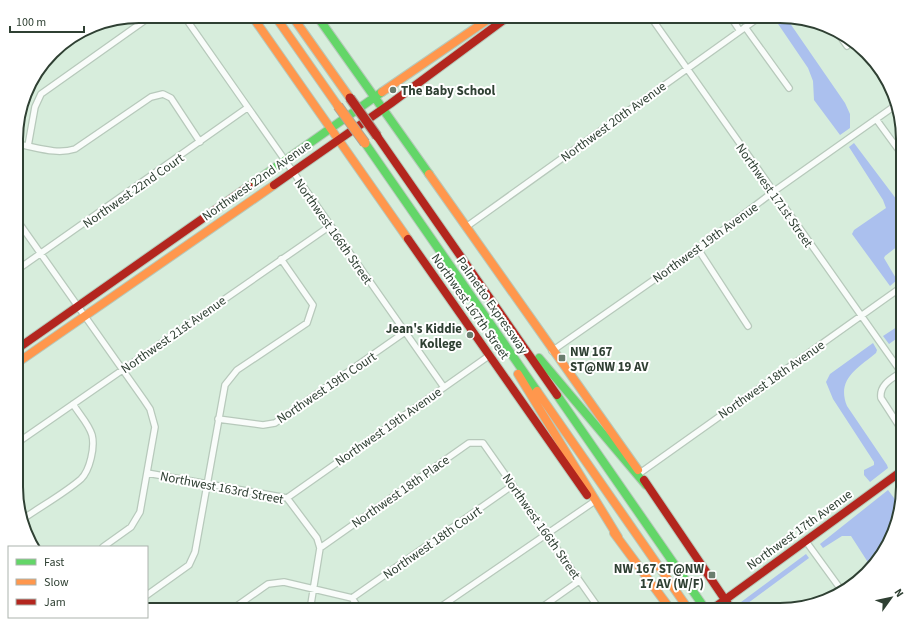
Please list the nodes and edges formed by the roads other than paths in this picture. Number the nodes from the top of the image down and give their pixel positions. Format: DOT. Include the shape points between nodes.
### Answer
graph roads {
  1 [pos="141,23"];
  2 [pos="189,23"];
  3 [pos="257,23"];
  4 [pos="280,23"];
  5 [pos="297,23"];
  6 [pos="322,23"];
  7 [pos="485,23"];
  8 [pos="485,23"];
  9 [pos="655,23"];
  10 [pos="737,23"];
  11 [pos="751,23"];
  12 [pos="743,29"];
  13 [pos="845,43"];
  14 [pos="847,46"];
  15 [pos="686,68"];
  16 [pos="789,88"];
  17 [pos="375,98"];
  18 [pos="247,108"];
  19 [pos="892,108"];
  20 [pos="383,109"];
  21 [pos="876,119"];
  22 [pos="331,129"];
  23 [pos="338,139"];
  24 [pos="200,142"];
  25 [pos="23,145"];
  26 [pos="28,146"];
  27 [pos="896,146"];
  28 [pos="286,161"];
  29 [pos="293,170"];
  30 [pos="773,192"];
  31 [pos="330,226"];
  32 [pos="466,227"];
  33 [pos="23,228"];
  34 [pos="698,249"];
  35 [pos="41,254"];
  36 [pos="281,259"];
  37 [pos="23,266"];
  38 [pos="484,289"];
  39 [pos="896,291"];
  40 [pos="78,306"];
  41 [pos="861,315"];
  42 [pos="84,316"];
  43 [pos="748,326"];
  44 [pos="405,332"];
  45 [pos="498,334"];
  46 [pos="23,345"];
  47 [pos="552,351"];
  48 [pos="490,355"];
  49 [pos="23,359"];
  50 [pos="896,363"];
  51 [pos="122,370"];
  52 [pos="896,376"];
  53 [pos="443,386"];
  54 [pos="73,404"];
  55 [pos="218,419"];
  56 [pos="896,421"];
  57 [pos="23,440"];
  58 [pos="484,443"];
  59 [pos="147,473"];
  60 [pos="640,473"];
  61 [pos="896,475"];
  62 [pos="207,484"];
  63 [pos="513,485"];
  64 [pos="646,485"];
  65 [pos="288,498"];
  66 [pos="592,503"];
  67 [pos="27,516"];
  68 [pos="547,534"];
  69 [pos="618,537"];
  70 [pos="805,540"];
  71 [pos="104,546"];
  72 [pos="320,548"];
  73 [pos="579,581"];
  74 [pos="839,586"];
  75 [pos="314,588"];
  76 [pos="148,593"];
  77 [pos="352,598"];
  78 [pos="725,600"];
  79 [pos="241,603"];
  80 [pos="311,603"];
  81 [pos="355,603"];
  82 [pos="446,603"];
  83 [pos="548,603"];
  84 [pos="595,603"];
  85 [pos="666,603"];
  86 [pos="684,603"];
  87 [pos="702,603"];
  88 [pos="721,603"];
  89 [pos="727,603"];
  1 -- 26 [label="street" via="41,94 35,106"];
  2 -- 18 [label="street, Northwest 166th Street"];
  3 -- 22 [label="main road, Northwest 167th Street"];
  4 -- 45 [label="main road, Palmetto Expressway, bridge"];
  5 -- 38 [label="main road, Palmetto Expressway, bridge"];
  6 -- 17 [label="main road"];
  7 -- 17 [label="main road, Northwest 22nd Avenue"];
  8 -- 20 [label="main road, Northwest 22nd Avenue"];
  9 -- 15 [label="street, Northwest 171st Street"];
  10 -- 12 [label="street"];
  11 -- 12 [label="street, Northwest 20th Avenue"];
  12 -- 15 [label="street, Northwest 20th Avenue"];
  12 -- 16 [label="street"];
  13 -- 14 [label="street"];
  15 -- 30 [label="street, Northwest 171st Street"];
  15 -- 32 [label="street, Northwest 20th Avenue"];
  17 -- 20 [label="main road"];
  17 -- 22 [label="main road, Northwest 22nd Avenue"];
  18 -- 24 [label="street, Northwest 22nd Court"];
  18 -- 28 [label="street, Northwest 166th Street"];
  19 -- 21 [label="street, Northwest 19th Avenue"];
  20 -- 23 [label="main road, Northwest 22nd Avenue"];
  20 -- 32 [label="main road"];
  21 -- 27 [label="street"];
  21 -- 30 [label="street, Northwest 19th Avenue"];
  22 -- 23 [label="main road, Northwest 167th Street"];
  22 -- 28 [label="main road, Northwest 22nd Avenue"];
  23 -- 29 [label="main road, Northwest 22nd Avenue"];
  23 -- 48 [label="main road, Northwest 167th Street"];
  24 -- 26 [label="street" via="171,98 163,94 151,98 81,145 66,152"];
  24 -- 35 [label="street, Northwest 22nd Court"];
  25 -- 26 [label="street"];
  28 -- 29 [label="street, Northwest 166th Street"];
  28 -- 40 [label="main road, Northwest 22nd Avenue"];
  29 -- 31 [label="street, Northwest 166th Street"];
  29 -- 42 [label="main road, Northwest 22nd Avenue"];
  30 -- 34 [label="street, Northwest 19th Avenue"];
  30 -- 41 [label="street, Northwest 171st Street"];
  31 -- 36 [label="street, Northwest 21st Avenue"];
  31 -- 44 [label="street, Northwest 166th Street"];
  32 -- 47 [label="main road"];
  33 -- 35 [label="street"];
  34 -- 43 [label="street"];
  34 -- 47 [label="street, Northwest 19th Avenue"];
  35 -- 37 [label="street, Northwest 22nd Court"];
  35 -- 40 [label="street"];
  36 -- 51 [label="street, Northwest 21st Avenue"];
  36 -- 55 [label="street" via="314,305 307,323 232,375 225,385"];
  38 -- 64 [label="main road" via="576,405"];
  38 -- 87 [label="main road, Palmetto Expressway"];
  39 -- 41 [label="street, Northwest 18th Avenue"];
  40 -- 42 [label="street"];
  40 -- 46 [label="main road, Northwest 22nd Avenue"];
  41 -- 50 [label="street, Northwest 171st Street"];
  41 -- 60 [label="street, Northwest 18th Avenue"];
  42 -- 49 [label="main road, Northwest 22nd Avenue"];
  42 -- 51 [label="street"];
  44 -- 53 [label="street, Northwest 166th Street"];
  44 -- 55 [label="street, Northwest 19th Court" via="275,423 263,425"];
  45 -- 69 [label="main road" via="519,376"];
  45 -- 86 [label="main road, Palmetto Expressway"];
  47 -- 60 [label="main road"];
  48 -- 53 [label="street, Northwest 19th Avenue"];
  48 -- 66 [label="main road, Northwest 167th Street"];
  51 -- 54 [label="street, Northwest 21st Avenue"];
  51 -- 59 [label="street" via="144,400 153,418 154,436"];
  52 -- 56 [label="street" via="883,386 880,392 881,398"];
  53 -- 65 [label="street, Northwest 19th Avenue"];
  54 -- 57 [label="street, Northwest 21st Avenue"];
  54 -- 67 [label="street" via="89,427 92,436 89,465 81,479"];
  55 -- 62 [label="street"];
  58 -- 63 [label="street, Northwest 166th Street"];
  58 -- 72 [label="street, Northwest 18th Place" via="469,443"];
  59 -- 62 [label="street, Northwest 163rd Street"];
  59 -- 71 [label="street" via="136,521"];
  60 -- 64 [label="main road"];
  61 -- 70 [label="main road, Northwest 17th Avenue"];
  62 -- 65 [label="street, Northwest 163rd Street"];
  62 -- 76 [label="street" via="192,561"];
  63 -- 68 [label="street, Northwest 166th Street"];
  63 -- 77 [label="street, Northwest 18th Court"];
  64 -- 78 [label="main road"];
  65 -- 72 [label="street, Northwest 163rd Street" via="317,538"];
  66 -- 68 [label="street"];
  66 -- 69 [label="main road, Northwest 167th Street"];
  68 -- 73 [label="street, Northwest 166th Street"];
  68 -- 82 [label="street"];
  69 -- 85 [label="main road, Northwest 167th Street"];
  70 -- 74 [label="street"];
  70 -- 78 [label="main road, Northwest 17th Avenue"];
  72 -- 75 [label="street"];
  73 -- 83 [label="street"];
  73 -- 84 [label="street, Northwest 166th Street"];
  75 -- 77 [label="street"];
  75 -- 79 [label="street" via="284,582 268,584"];
  75 -- 80 [label="street"];
  77 -- 81 [label="street"];
  78 -- 88 [label="main road, Northwest 17th Avenue"];
  78 -- 89 [label="main road"];
}
